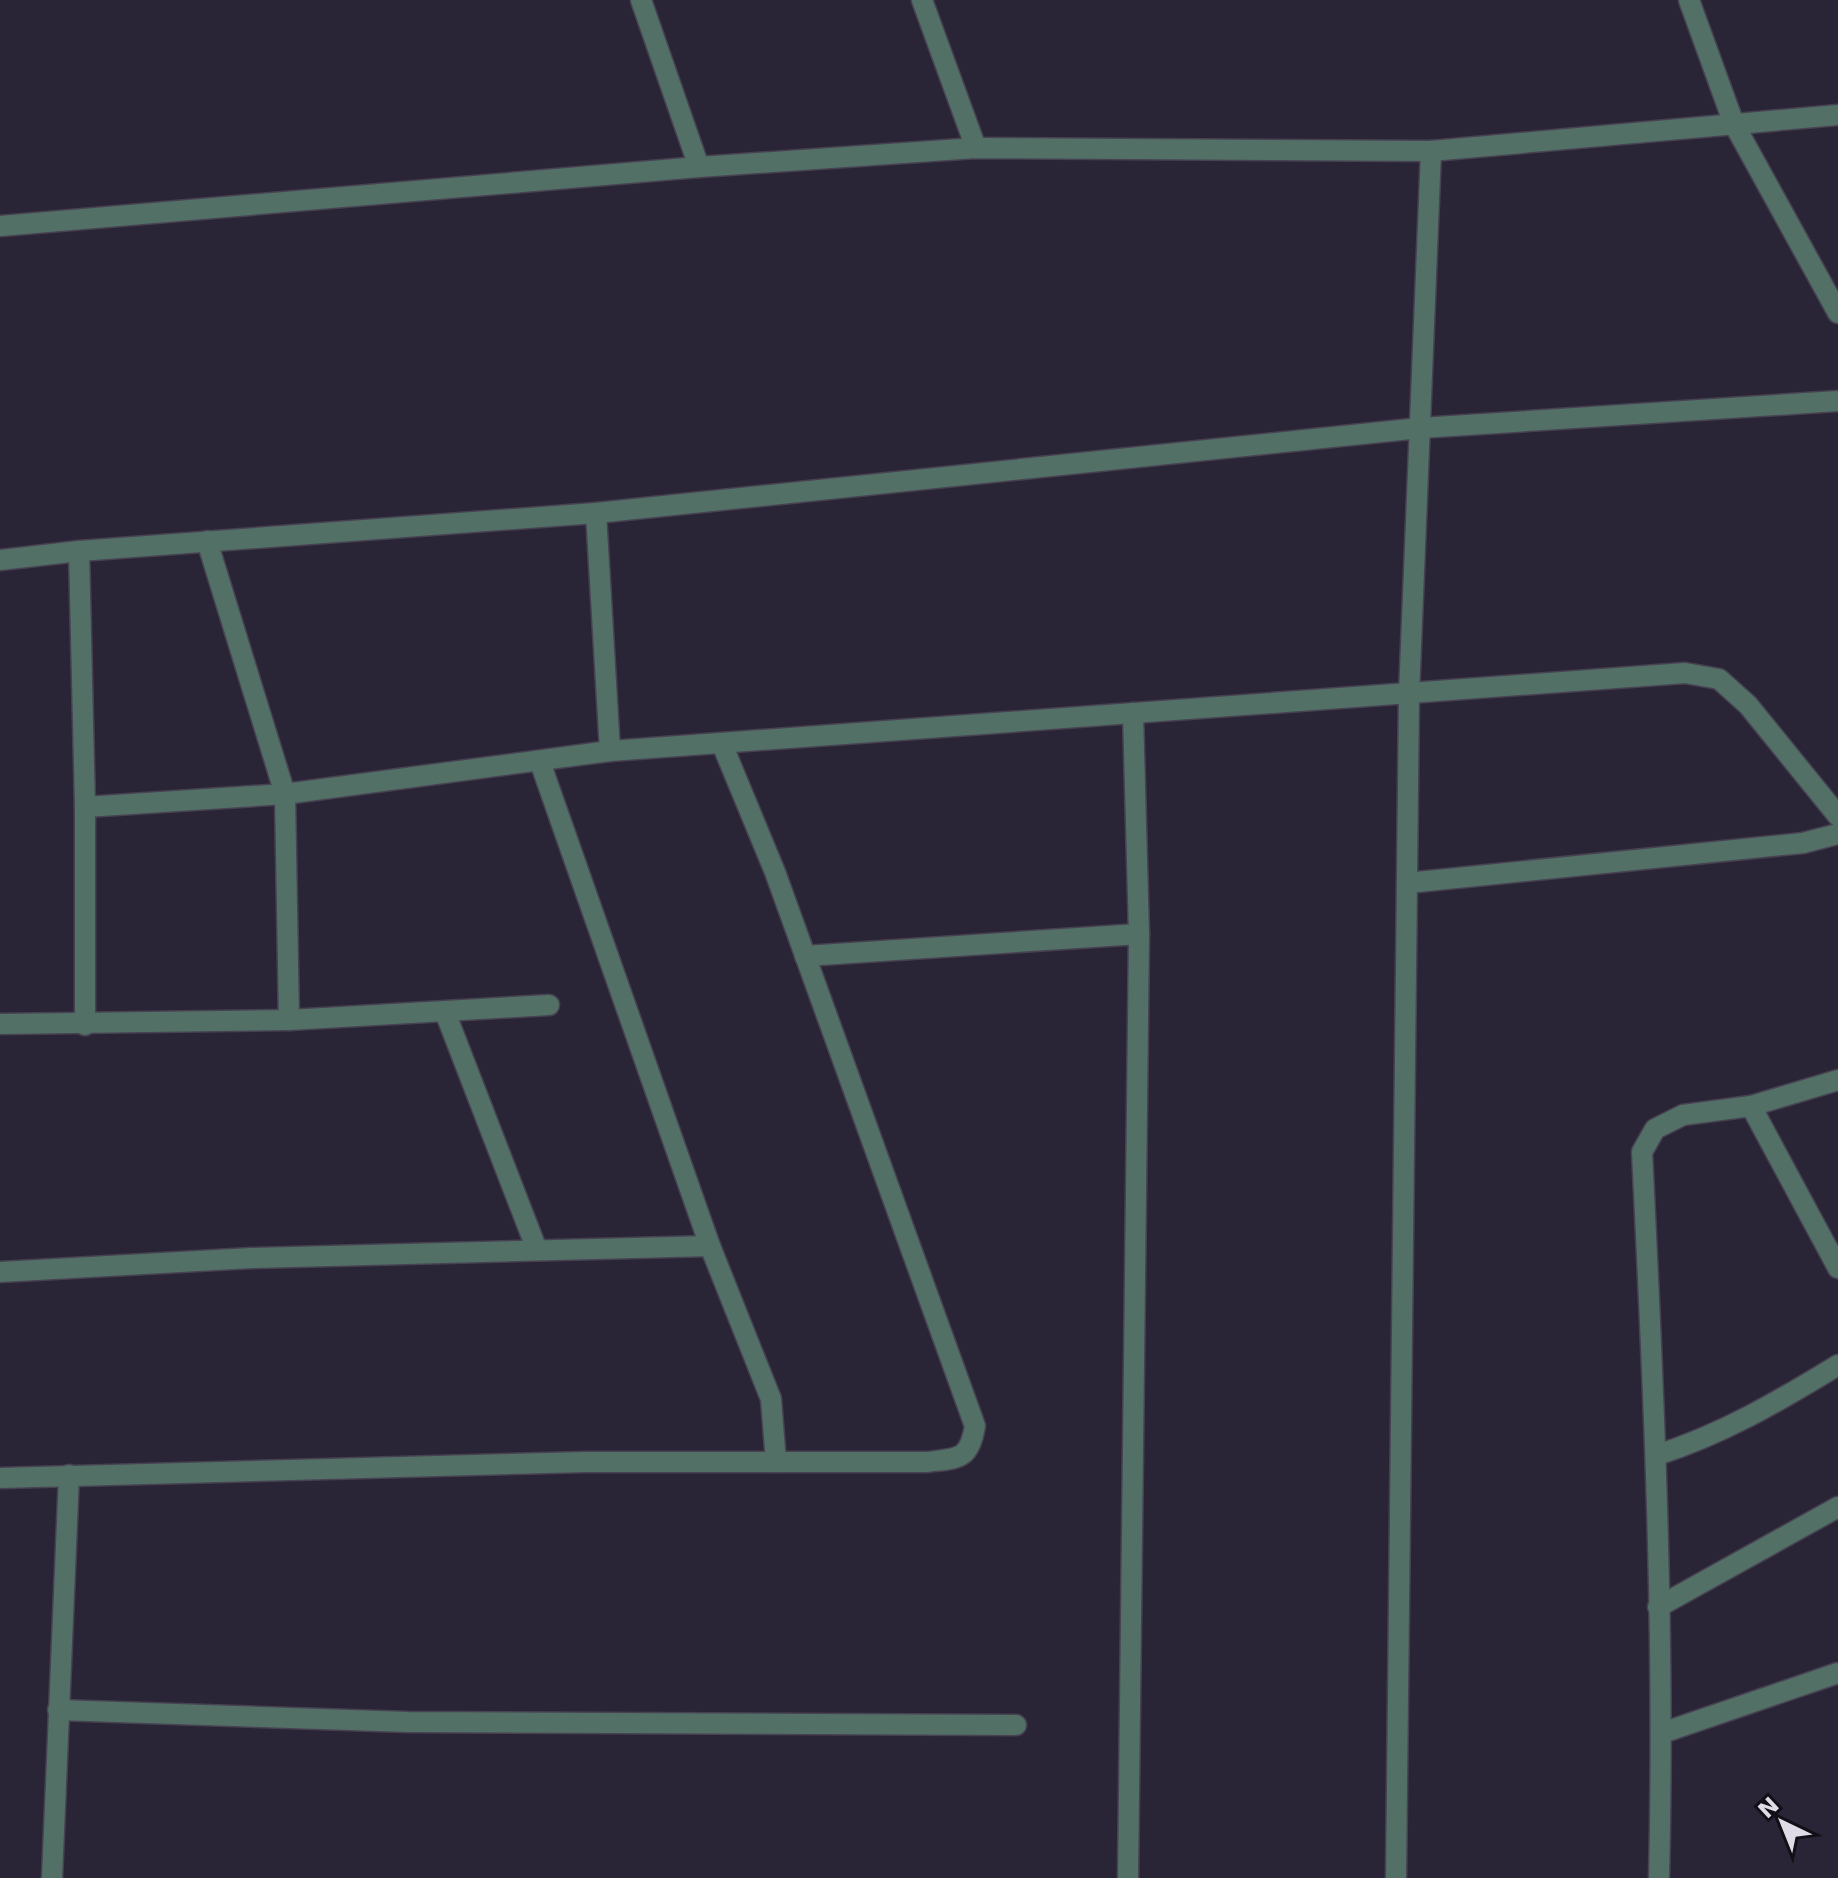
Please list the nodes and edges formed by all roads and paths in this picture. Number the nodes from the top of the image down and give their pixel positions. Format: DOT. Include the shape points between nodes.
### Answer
graph roads {
  1 [pos="641,0"];
  2 [pos="922,0"];
  3 [pos="1689,0"];
  4 [pos="1838,115"];
  5 [pos="1734,124"];
  6 [pos="976,148"];
  7 [pos="1431,151"];
  8 [pos="699,167"];
  9 [pos="0,226"];
  10 [pos="1838,313"];
  11 [pos="1838,401"];
  12 [pos="1420,428"];
  13 [pos="596,513"];
  14 [pos="207,541"];
  15 [pos="79,551"];
  16 [pos="0,560"];
  17 [pos="1409,695"];
  18 [pos="1133,713"];
  19 [pos="722,744"];
  20 [pos="610,751"];
  21 [pos="540,762"];
  22 [pos="285,794"];
  23 [pos="85,807"];
  24 [pos="1838,816"];
  25 [pos="1838,834"];
  26 [pos="1407,883"];
  27 [pos="1139,934"];
  28 [pos="805,956"];
  29 [pos="549,1005"];
  30 [pos="445,1012"];
  31 [pos="289,1020"];
  32 [pos="0,1024"];
  33 [pos="85,1025"];
  34 [pos="1838,1080"];
  35 [pos="1751,1106"];
  36 [pos="710,1246"];
  37 [pos="537,1250"];
  38 [pos="1838,1268"];
  39 [pos="0,1272"];
  40 [pos="1838,1365"];
  41 [pos="1657,1455"];
  42 [pos="776,1462"];
  43 [pos="69,1475"];
  44 [pos="0,1478"];
  45 [pos="1838,1507"];
  46 [pos="1658,1607"];
  47 [pos="1838,1673"];
  48 [pos="58,1710"];
  49 [pos="1016,1725"];
  50 [pos="1662,1733"];
  51 [pos="52,1878"];
  52 [pos="1128,1878"];
  53 [pos="1396,1878"];
  54 [pos="1659,1878"];
  1 -- 8 [label="street"];
  2 -- 6 [label="street"];
  3 -- 5 [label="street"];
  4 -- 5 [label="street"];
  5 -- 7 [label="street"];
  5 -- 10 [label="street"];
  6 -- 7 [label="street"];
  6 -- 8 [label="street"];
  7 -- 12 [label="street"];
  8 -- 9 [label="street"];
  11 -- 12 [label="street"];
  12 -- 13 [label="street"];
  12 -- 17 [label="street"];
  13 -- 14 [label="street"];
  13 -- 20 [label="street"];
  14 -- 15 [label="street"];
  14 -- 22 [label="street"];
  15 -- 16 [label="street"];
  15 -- 23 [label="street"];
  17 -- 18 [label="street"];
  17 -- 24 [label="street" via="1685,673 1719,679 1748,705"];
  17 -- 26 [label="street"];
  18 -- 19 [label="street"];
  18 -- 27 [label="street"];
  19 -- 20 [label="street"];
  19 -- 28 [label="street"];
  20 -- 21 [label="street"];
  21 -- 22 [label="street"];
  21 -- 36 [label="street"];
  22 -- 23 [label="street"];
  22 -- 31 [label="street"];
  23 -- 33 [label="street"];
  25 -- 26 [label="street" via="1803,843"];
  26 -- 53 [label="street"];
  27 -- 28 [label="street"];
  27 -- 52 [label="street"];
  28 -- 42 [label="street" via="975,1426 971,1446 960,1458"];
  29 -- 30 [label="street"];
  30 -- 31 [label="street"];
  30 -- 37 [label="street"];
  31 -- 33 [label="street"];
  32 -- 33 [label="street"];
  34 -- 35 [label="street"];
  35 -- 38 [label="street"];
  35 -- 41 [label="street" via="1683,1115 1655,1129 1642,1152"];
  36 -- 37 [label="street"];
  36 -- 42 [label="street" via="771,1399"];
  37 -- 39 [label="street"];
  40 -- 41 [label="street" via="1752,1418 1704,1441"];
  41 -- 46 [label="street"];
  42 -- 43 [label="street"];
  43 -- 44 [label="street"];
  43 -- 48 [label="street"];
  45 -- 46 [label="street"];
  46 -- 50 [label="street"];
  47 -- 50 [label="street"];
  48 -- 49 [label="street" via="408,1722"];
  48 -- 51 [label="street"];
  50 -- 54 [label="street"];
}
